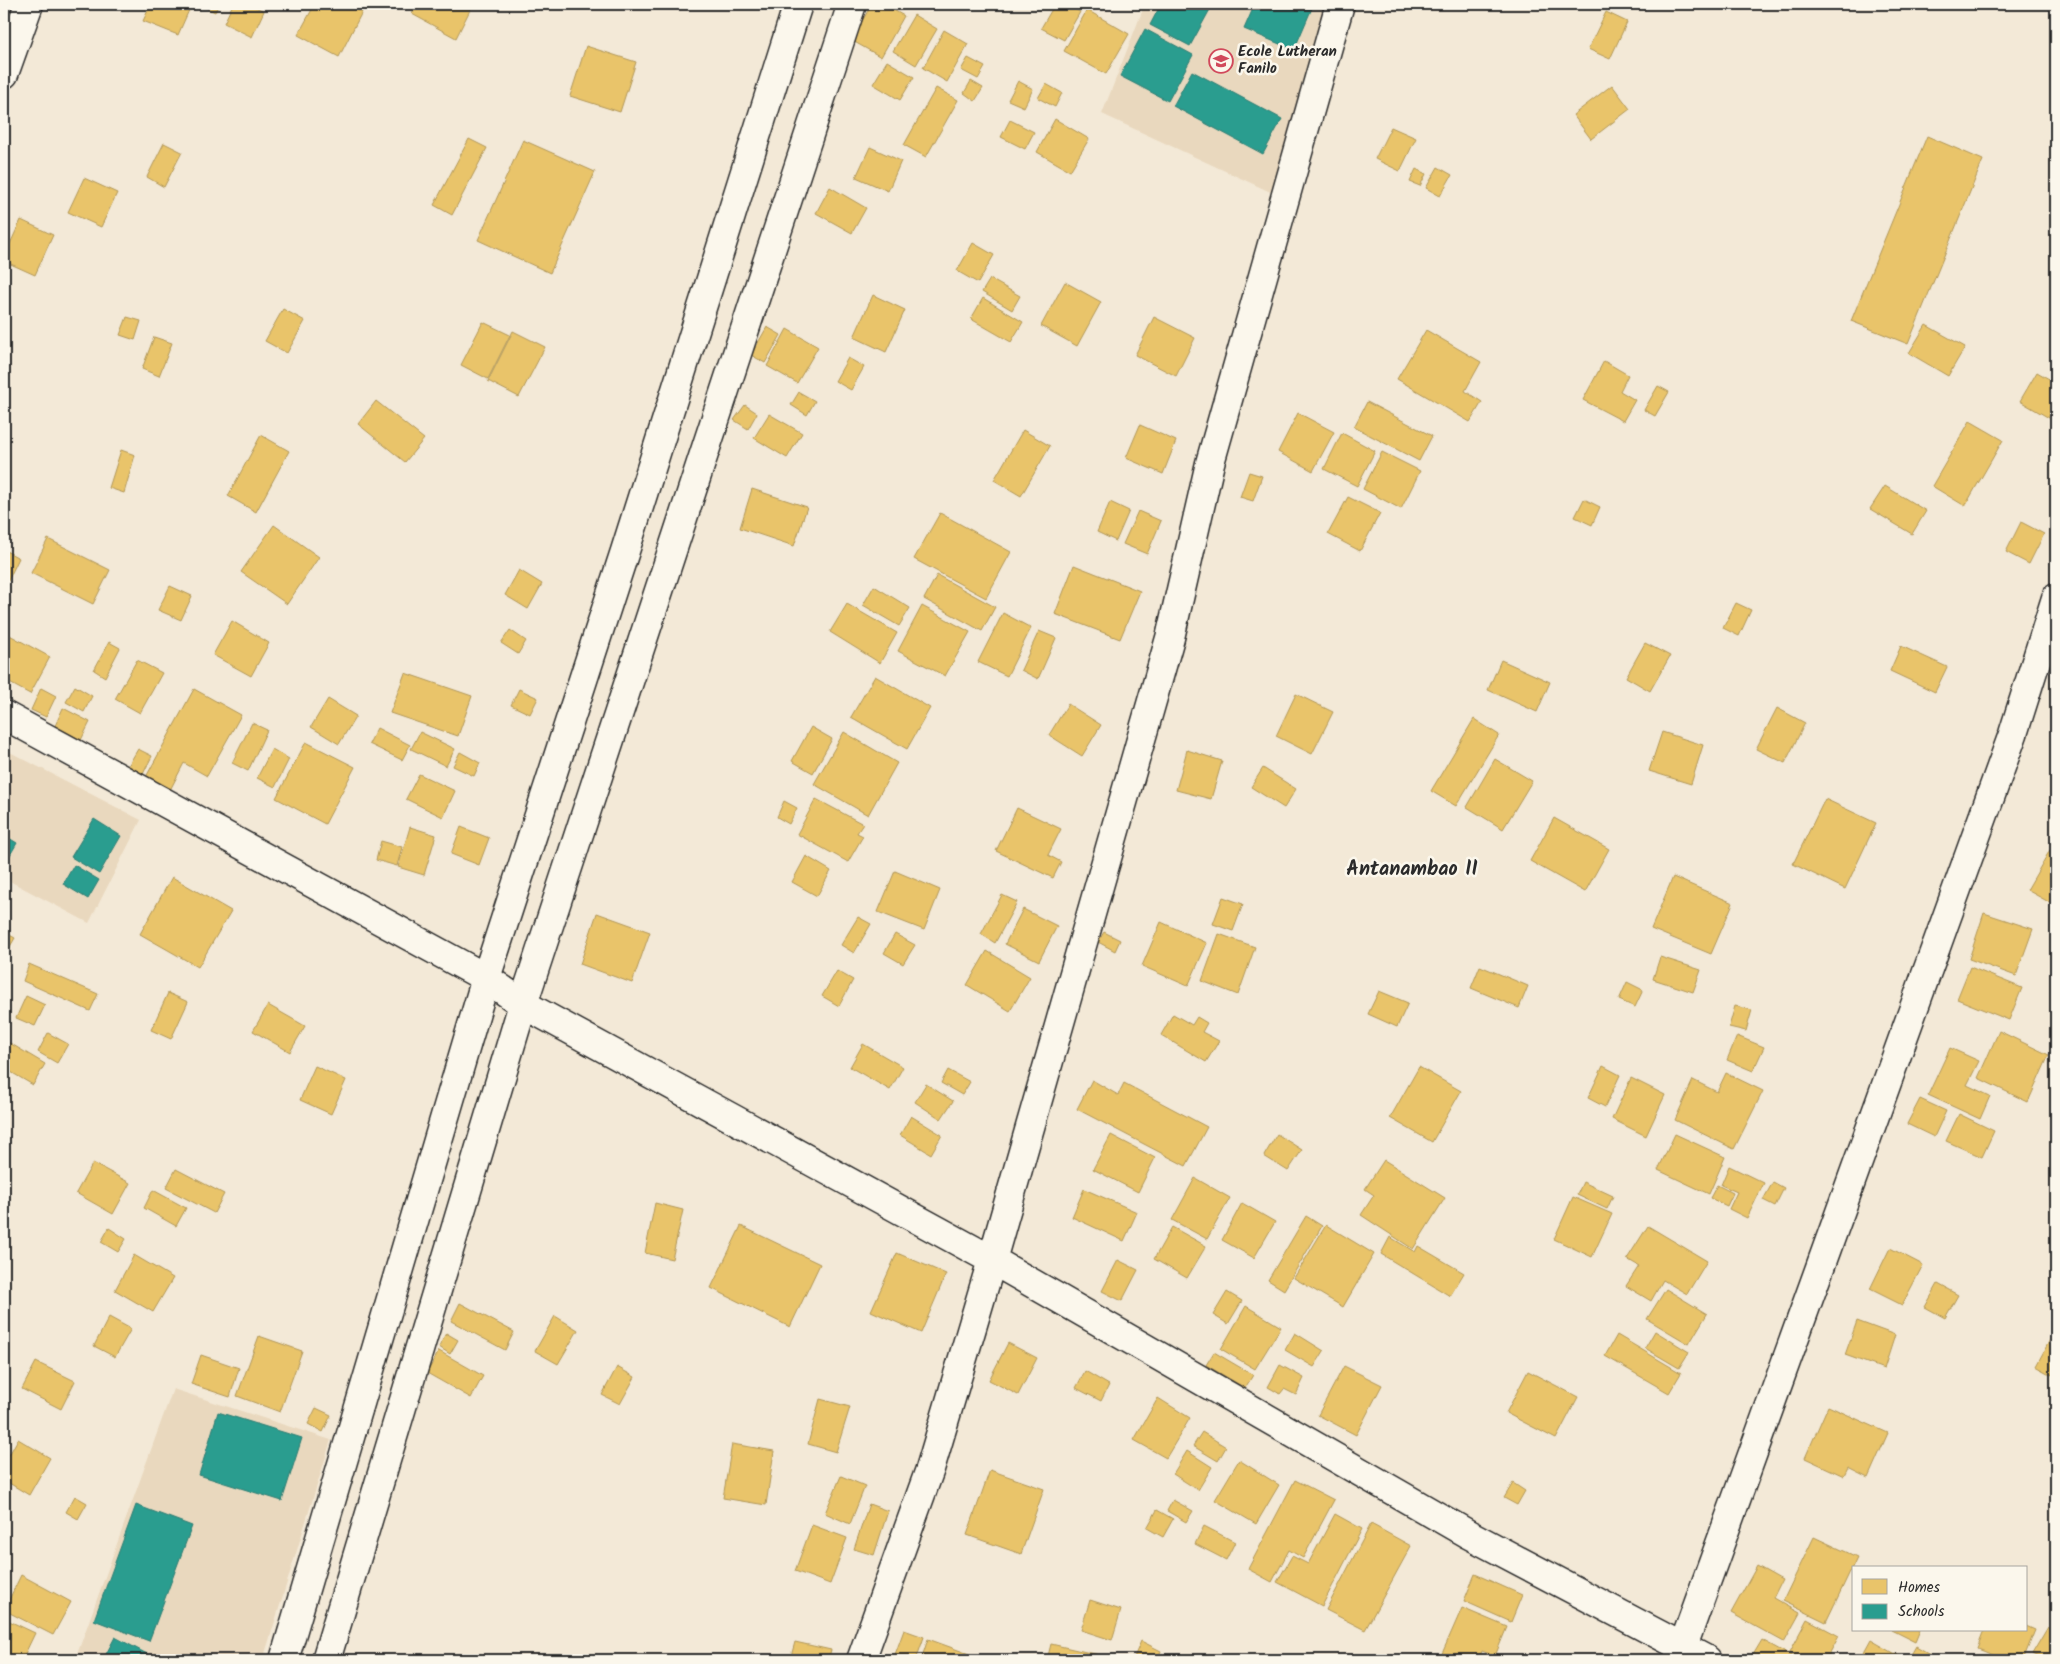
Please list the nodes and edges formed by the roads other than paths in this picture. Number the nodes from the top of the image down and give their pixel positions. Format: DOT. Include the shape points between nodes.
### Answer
graph roads {
  1 [pos="29,4"];
  2 [pos="798,4"];
  3 [pos="852,4"];
  4 [pos="1340,4"];
  5 [pos="4,74"];
  6 [pos="2056,598"];
  7 [pos="4,715"];
  8 [pos="486,978"];
  9 [pos="523,1004"];
  10 [pos="992,1260"];
  11 [pos="1680,1653"];
  12 [pos="284,1660"];
  13 [pos="326,1660"];
  14 [pos="861,1660"];
  15 [pos="1707,1660"];
  1 -- 5 [label="street"];
  2 -- 8 [label="street"];
  3 -- 9 [label="street"];
  4 -- 10 [label="street" via="1210,463 1170,638"];
  6 -- 11 [label="street" via="2013,734"];
  7 -- 8 [label="street"];
  8 -- 9 [label="street"];
  8 -- 12 [label="street"];
  9 -- 10 [label="street"];
  9 -- 13 [label="street"];
  10 -- 11 [label="street"];
  10 -- 14 [label="street" via="930,1469"];
  11 -- 15 [label="street"];
}
